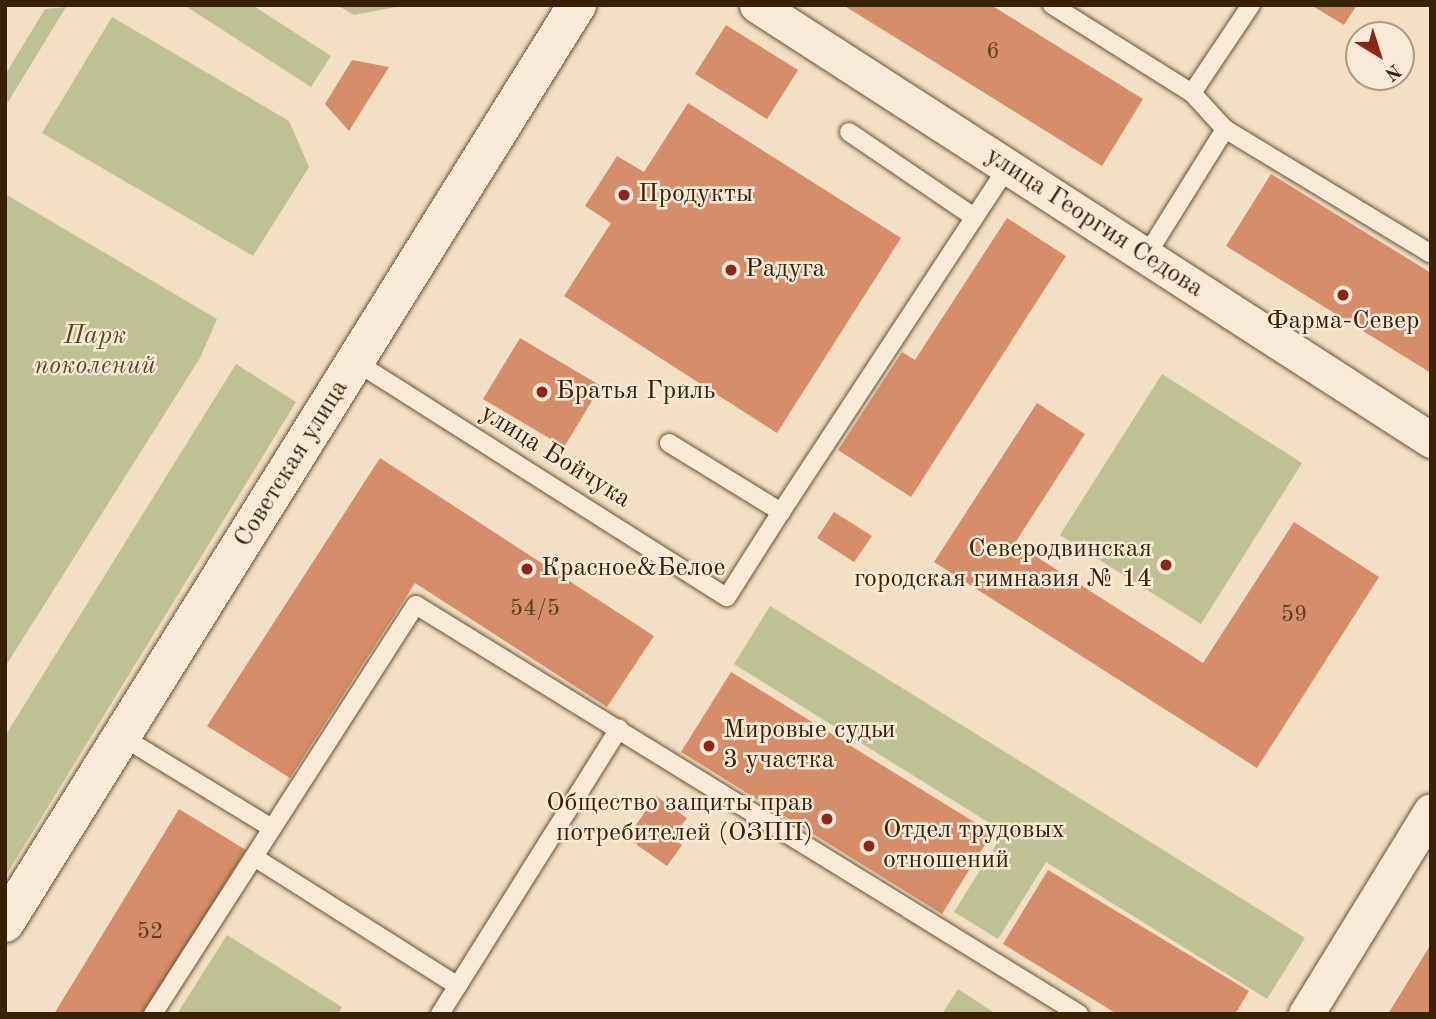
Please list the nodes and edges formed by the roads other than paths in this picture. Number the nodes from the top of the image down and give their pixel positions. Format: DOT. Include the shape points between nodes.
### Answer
graph roads {
  1 [pos="577,5"];
  2 [pos="757,5"];
  3 [pos="1052,5"];
  4 [pos="1251,5"];
  5 [pos="1192,93"];
  6 [pos="1226,129"];
  7 [pos="849,132"];
  8 [pos="1008,167"];
  9 [pos="974,217"];
  10 [pos="1431,254"];
  11 [pos="1146,256"];
  12 [pos="356,362"];
  13 [pos="1431,440"];
  14 [pos="669,443"];
  15 [pos="781,512"];
  16 [pos="619,729"];
  17 [pos="121,736"];
  18 [pos="1431,811"];
  19 [pos="272,828"];
  20 [pos="254,857"];
  21 [pos="5,923"];
  22 [pos="458,986"];
  23 [pos="153,1014"];
  24 [pos="440,1014"];
  25 [pos="1079,1014"];
  26 [pos="1306,1014"];
  1 -- 12 [label="street, Советская улица"];
  2 -- 8 [label="street, улица Георгия Седова"];
  3 -- 5 [label="lane"];
  4 -- 5 [label="lane"];
  5 -- 6 [label="lane"];
  6 -- 10 [label="lane"];
  6 -- 11 [label="lane"];
  7 -- 9 [label="lane"];
  8 -- 9 [label="lane"];
  8 -- 11 [label="street, улица Георгия Седова"];
  9 -- 15 [label="lane"];
  11 -- 13 [label="street, улица Георгия Седова"];
  12 -- 15 [label="lane, улица Бойчука" via="727,597"];
  12 -- 17 [label="street, Советская улица"];
  14 -- 15 [label="lane"];
  16 -- 19 [label="lane" via="416,605"];
  16 -- 22 [label="lane"];
  16 -- 25 [label="lane"];
  17 -- 19 [label="lane"];
  17 -- 21 [label="street, Советская улица"];
  18 -- 26 [label="street"];
  19 -- 20 [label="lane"];
  20 -- 22 [label="lane"];
  20 -- 23 [label="lane"];
  22 -- 24 [label="lane"];
}
